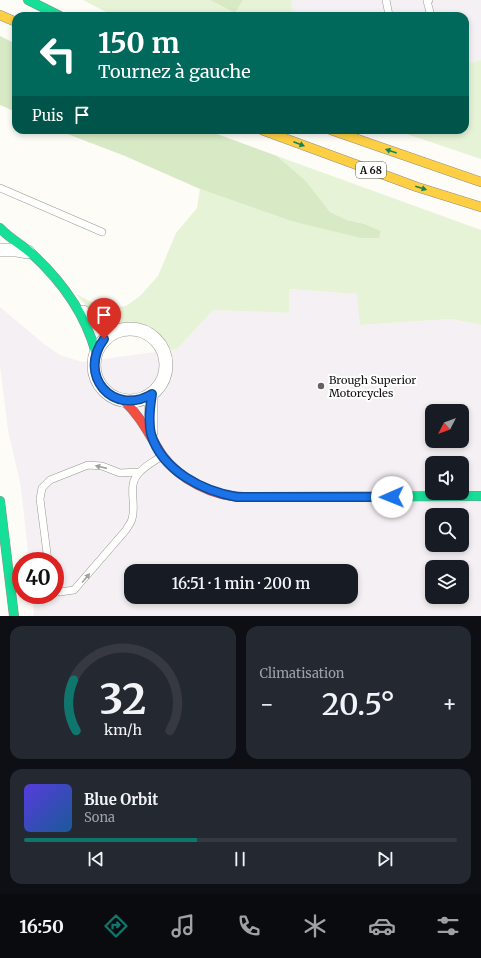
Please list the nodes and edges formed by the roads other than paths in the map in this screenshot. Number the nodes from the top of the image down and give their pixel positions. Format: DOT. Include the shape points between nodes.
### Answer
graph roads {
  1 [pos="28,0"];
  2 [pos="386,0"];
  3 [pos="430,0"];
  4 [pos="52,12"];
  5 [pos="388,12"];
  6 [pos="430,12"];
  7 [pos="0,15"];
  8 [pos="12,20"];
  9 [pos="273,134"];
  10 [pos="343,134"];
  11 [pos="481,182"];
  12 [pos="0,188"];
  13 [pos="481,207"];
  14 [pos="0,228"];
  15 [pos="102,232"];
  16 [pos="0,250"];
  17 [pos="31,253"];
  18 [pos="79,309"];
  19 [pos="118,330"];
  20 [pos="96,353"];
  21 [pos="152,394"];
  22 [pos="123,400"];
  23 [pos="152,434"];
  24 [pos="163,455"];
  25 [pos="139,472"];
  26 [pos="481,496"];
  27 [pos="0,501"];
  28 [pos="47,552"];
  29 [pos="64,591"];
  30 [pos="14,616"];
  1 -- 4 [label="main road"];
  2 -- 5 [label="lane"];
  3 -- 6 [label="lane" via="427,1"];
  7 -- 8 [label="main road"];
  9 -- 13 [label="main road, A 68, one-way"];
  11 -- 10 [label="main road, A 68, one-way"];
  12 -- 15 [label="lane"];
  14 -- 17 [label="main road"];
  16 -- 17 [label="street"];
  17 -- 18 [label="main road"];
  18 -- 19 [label="street" via="103,327"];
  18 -- 20 [label="main road" via="89,326"];
  19 -- 20 [label="street" via="104,339"];
  19 -- 21 [label="street" via="136,329 145,332 153,337 164,352 166,370"];
  20 -- 22 [label="street" via="94,362 97,379 108,393"];
  21 -- 22 [label="street" via="138,400"];
  21 -- 23 [label="street"];
  22 -- 23 [label="main road" via="137,411"];
  23 -- 24 [label="main road"];
  24 -- 25 [label="lane"];
  24 -- 26 [label="main road" via="178,472 196,484 217,493 237,497"];
  25 -- 28 [label="lane, one-way" via="120,474 102,466 88,465 50,480 42,488 40,500"];
  29 -- 25 [label="lane, one-way" via="74,590 126,530 132,520 132,488"];
  27 -- 30 [label="main road"];
}
